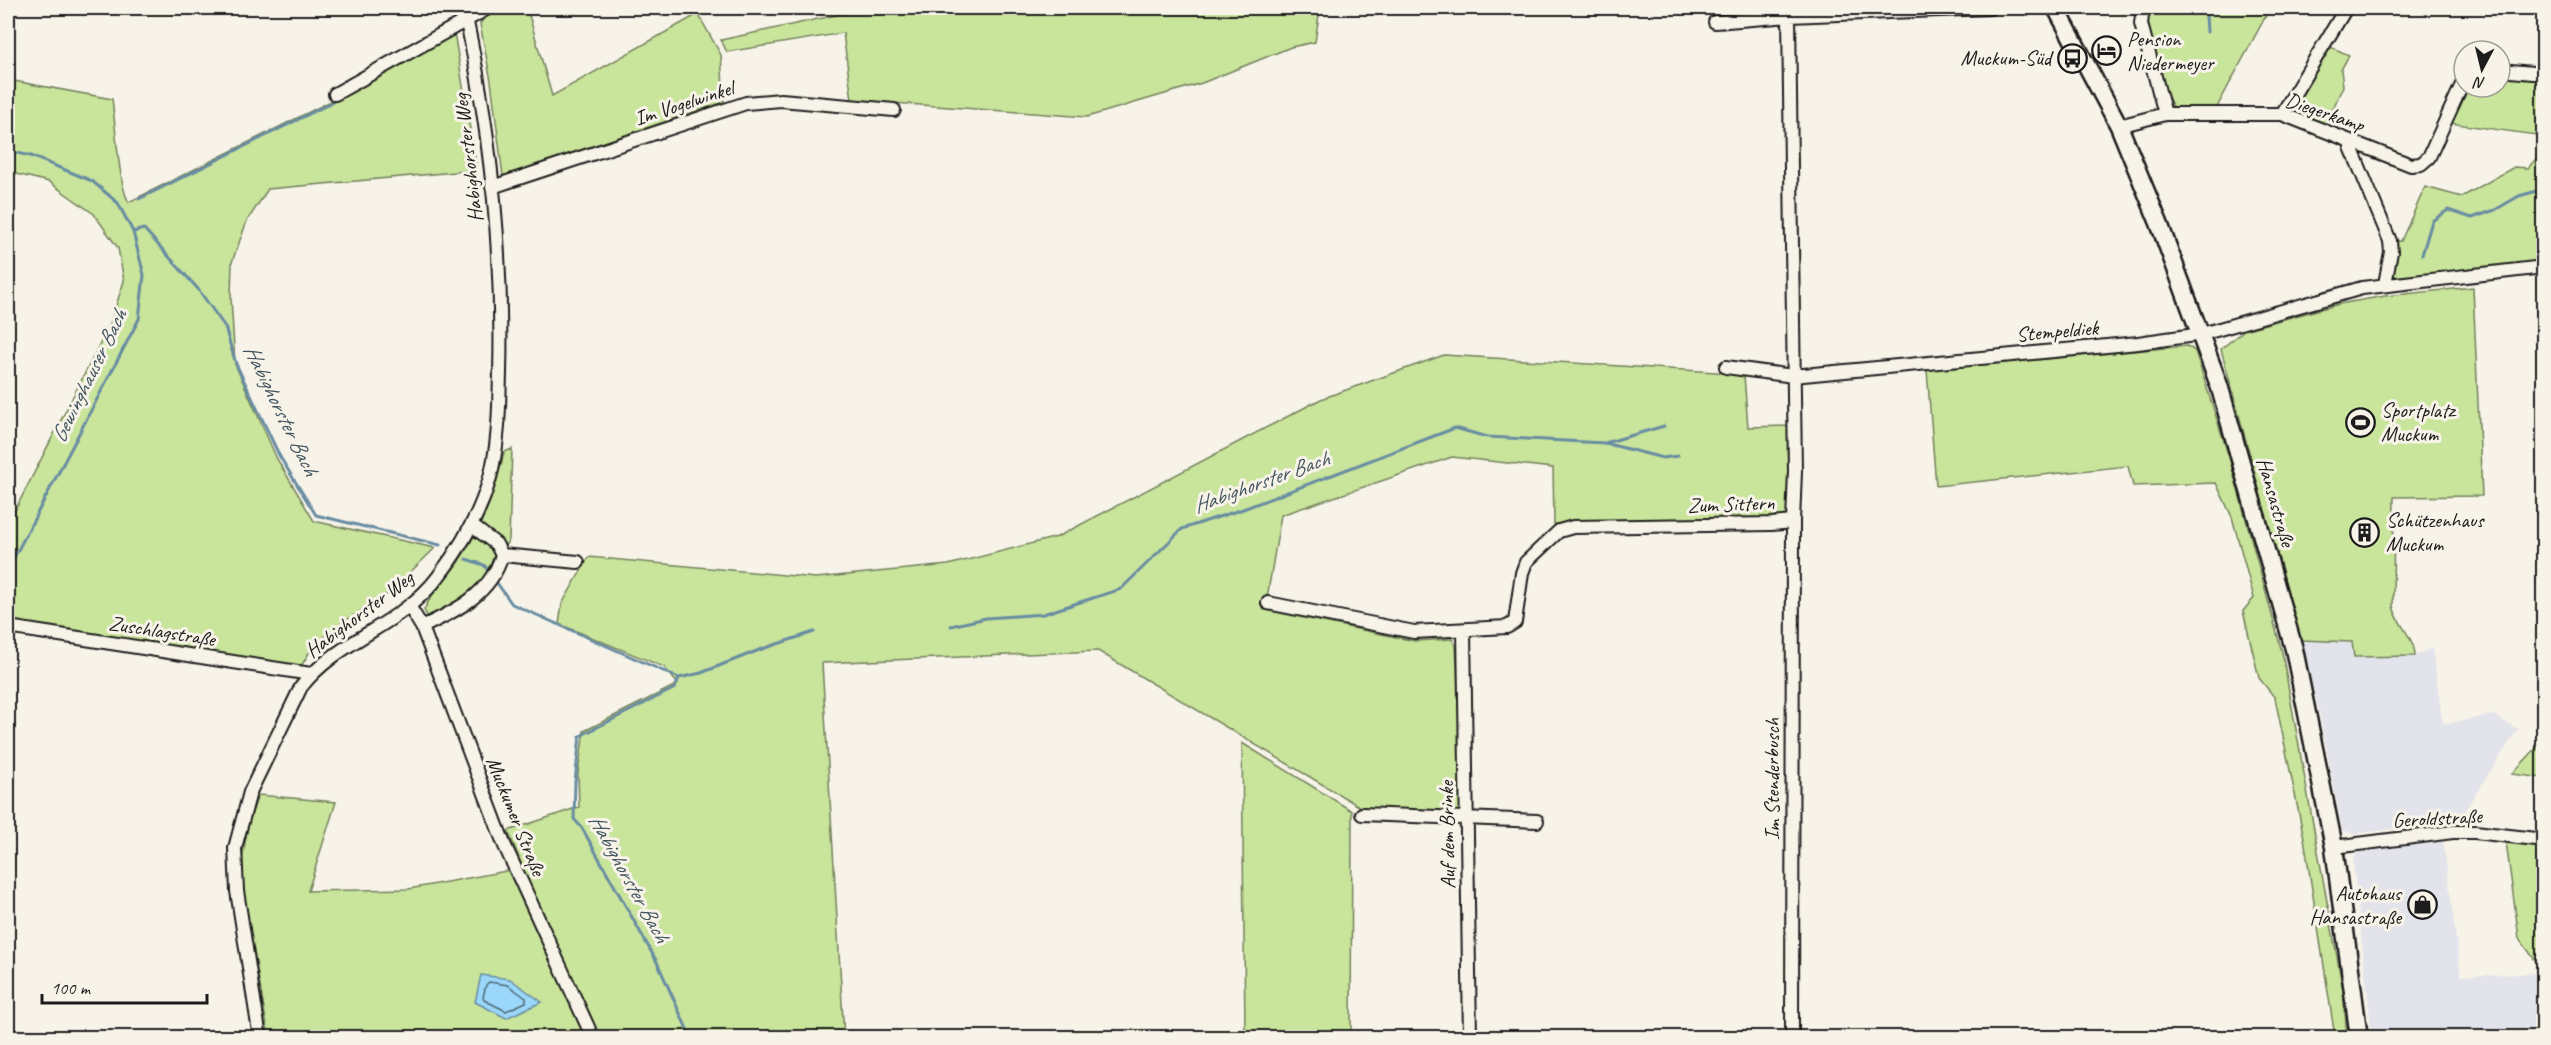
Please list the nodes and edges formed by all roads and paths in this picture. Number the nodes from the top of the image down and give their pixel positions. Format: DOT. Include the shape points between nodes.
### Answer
graph roads {
  1 [pos="488,8"];
  2 [pos="1990,8"];
  3 [pos="2056,8"];
  4 [pos="2143,8"];
  5 [pos="2346,8"];
  6 [pos="465,13"];
  7 [pos="1789,16"];
  8 [pos="1715,22"];
  9 [pos="2512,71"];
  10 [pos="2544,74"];
  11 [pos="335,94"];
  12 [pos="2455,99"];
  13 [pos="894,110"];
  14 [pos="2165,114"];
  15 [pos="2282,114"];
  16 [pos="2119,126"];
  17 [pos="2352,142"];
  18 [pos="492,187"];
  19 [pos="2544,267"];
  20 [pos="2385,284"];
  21 [pos="2202,334"];
  22 [pos="1726,367"];
  23 [pos="1793,376"];
  24 [pos="1793,522"];
  25 [pos="471,525"];
  26 [pos="502,555"];
  27 [pos="578,562"];
  28 [pos="1268,603"];
  29 [pos="409,606"];
  30 [pos="8,627"];
  31 [pos="422,627"];
  32 [pos="1464,631"];
  33 [pos="311,674"];
  34 [pos="1362,814"];
  35 [pos="1467,819"];
  36 [pos="1538,821"];
  37 [pos="2544,840"];
  38 [pos="2334,847"];
  39 [pos="260,1038"];
  40 [pos="593,1038"];
  41 [pos="1470,1038"];
  42 [pos="1792,1038"];
  43 [pos="2359,1038"];
  1 -- 6 [label="street"];
  2 -- 7 [label="street"];
  3 -- 16 [label="main road, Hansastraße"];
  4 -- 14 [label="street" via="2141,24"];
  5 -- 15 [label="street"];
  6 -- 11 [label="street"];
  6 -- 18 [label="street, Habighorster Weg"];
  7 -- 8 [label="street"];
  7 -- 23 [label="street, Zum Sittern"];
  9 -- 10 [label="street"];
  12 -- 17 [label="street, Diegerkamp" via="2429,157 2421,164 2411,165"];
  13 -- 18 [label="street, Im Vogelwinkel" via="781,100 746,103"];
  14 -- 15 [label="street, Diegerkamp"];
  14 -- 16 [label="street, Diegerkamp"];
  15 -- 17 [label="street, Diegerkamp"];
  16 -- 21 [label="main road, Hansastraße"];
  17 -- 20 [label="street" via="2390,241"];
  18 -- 25 [label="street, Habighorster Weg" via="499,282 499,402 489,481"];
  19 -- 20 [label="street, Stempeldiek"];
  20 -- 21 [label="street, Stempeldiek"];
  21 -- 23 [label="street, Stempeldiek"];
  21 -- 38 [label="main road, Hansastraße" via="2294,649"];
  22 -- 23 [label="street, Stempeldiek"];
  23 -- 24 [label="street, Zum Sittern"];
  24 -- 32 [label="street, Zum Sittern" via="1573,527 1559,531 1526,562 1515,622 1507,627"];
  24 -- 42 [label="street, Im Stenderbusch"];
  25 -- 26 [label="street" via="496,544"];
  25 -- 29 [label="street, Habighorster Weg" via="436,579"];
  26 -- 27 [label="street"];
  26 -- 31 [label="street" via="492,580 463,606"];
  28 -- 32 [label="street, Zum Sittern" via="1414,632"];
  29 -- 31 [label="street, Muckumer Straße"];
  29 -- 33 [label="street, Habighorster Weg" via="327,659"];
  30 -- 33 [label="street, Zuschlagstraße"];
  31 -- 40 [label="street, Muckumer Straße" via="504,844"];
  32 -- 35 [label="street, Auf dem Brinke"];
  33 -- 39 [label="street, Habighorster Weg" via="250,792 235,848 237,891"];
  34 -- 35 [label="street"];
  35 -- 36 [label="street"];
  35 -- 41 [label="street, Auf dem Brinke"];
  37 -- 38 [label="street, Geroldstraße" via="2453,832"];
  38 -- 43 [label="main road, Hansastraße"];
}
